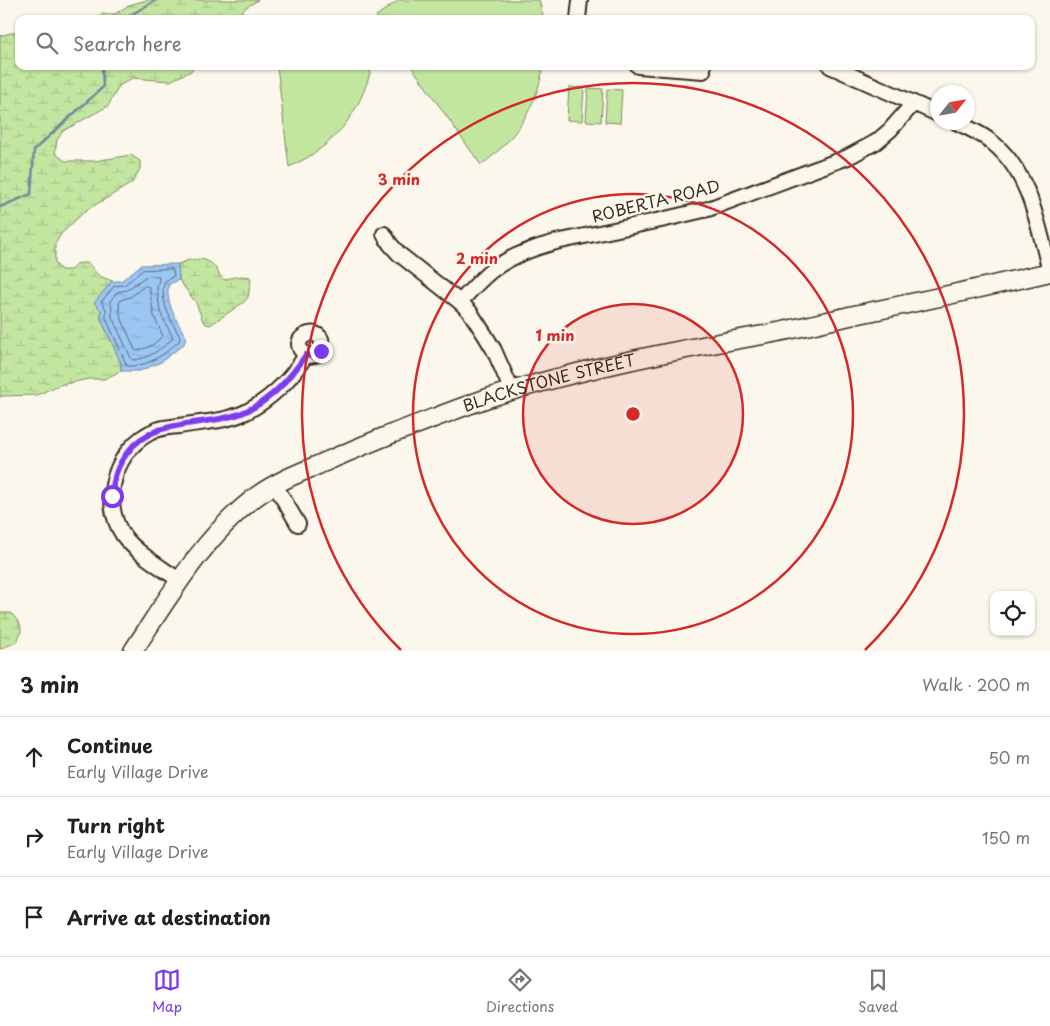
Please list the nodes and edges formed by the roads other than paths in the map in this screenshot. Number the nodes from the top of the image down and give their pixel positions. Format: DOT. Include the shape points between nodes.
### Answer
graph roads {
  1 [pos="580,0"];
  2 [pos="578,15"];
  3 [pos="690,70"];
  4 [pos="703,70"];
  5 [pos="839,70"];
  6 [pos="913,104"];
  7 [pos="930,111"];
  8 [pos="972,130"];
  9 [pos="384,234"];
  10 [pos="1050,271"];
  11 [pos="460,302"];
  12 [pos="306,355"];
  13 [pos="512,391"];
  14 [pos="274,485"];
  15 [pos="298,524"];
  16 [pos="179,580"];
  17 [pos="133,651"];
  1 -- 2 [label="street"];
  3 -- 4 [label="street"];
  5 -- 6 [label="street"];
  6 -- 7 [label="street"];
  6 -- 11 [label="street, ROBERTA ROAD" via="876,142 848,157 677,217 537,247 498,266"];
  8 -- 10 [label="street" via="994,144 1016,170 1028,192"];
  9 -- 11 [label="street" via="399,254"];
  10 -- 13 [label="main road, BLACKSTONE STREET" via="961,293 629,361"];
  11 -- 13 [label="street" via="485,335"];
  12 -- 16 [label="street" via="288,380 257,405 229,418 164,428 143,437 119,464 112,496 118,526 136,549"];
  13 -- 14 [label="main road, BLACKSTONE STREET" via="355,448"];
  14 -- 15 [label="street"];
  14 -- 16 [label="main road, BLACKSTONE STREET" via="221,528"];
  16 -- 17 [label="main road, BLACKSTONE STREET"];
}
